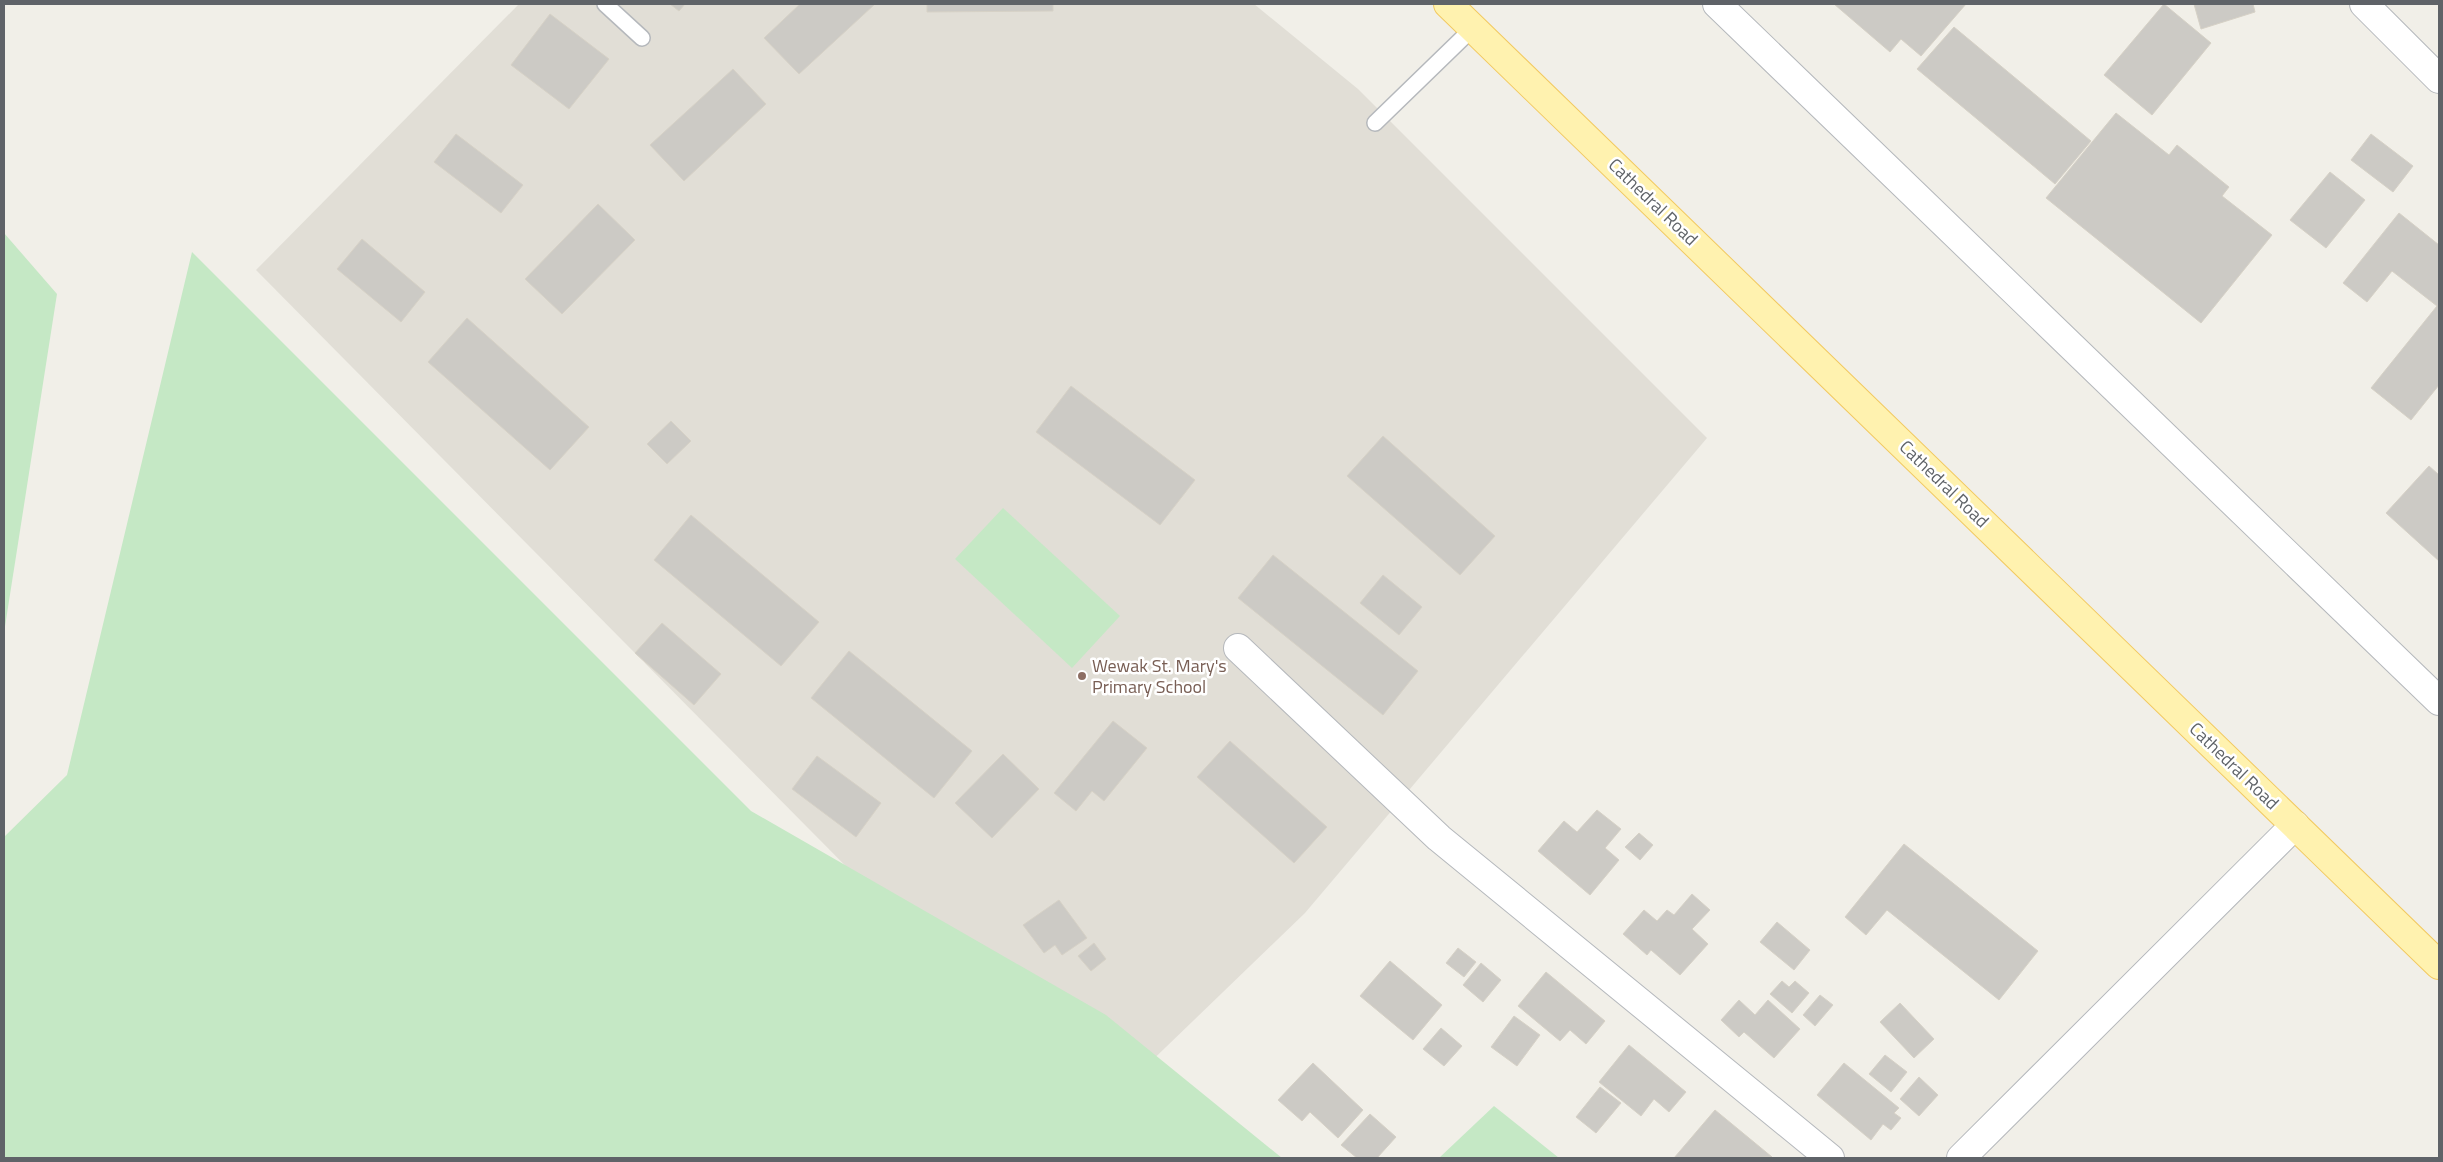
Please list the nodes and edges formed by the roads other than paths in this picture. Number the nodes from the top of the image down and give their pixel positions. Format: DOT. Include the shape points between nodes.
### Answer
graph roads {
  1 [pos="605,4"];
  2 [pos="1448,4"];
  3 [pos="1718,4"];
  4 [pos="2364,4"];
  5 [pos="1474,27"];
  6 [pos="642,38"];
  7 [pos="2439,80"];
  8 [pos="1375,123"];
  9 [pos="1238,648"];
  10 [pos="2439,701"];
  11 [pos="2295,825"];
  12 [pos="2439,964"];
  13 [pos="1830,1158"];
  14 [pos="1961,1158"];
  1 -- 6 [label="lane"];
  2 -- 5 [label="main road, Cathedral Road"];
  3 -- 10 [label="street"];
  4 -- 7 [label="street"];
  5 -- 8 [label="lane"];
  5 -- 11 [label="main road, Cathedral Road"];
  9 -- 13 [label="street" via="1439,838"];
  11 -- 12 [label="main road, Cathedral Road"];
  11 -- 14 [label="street"];
}
